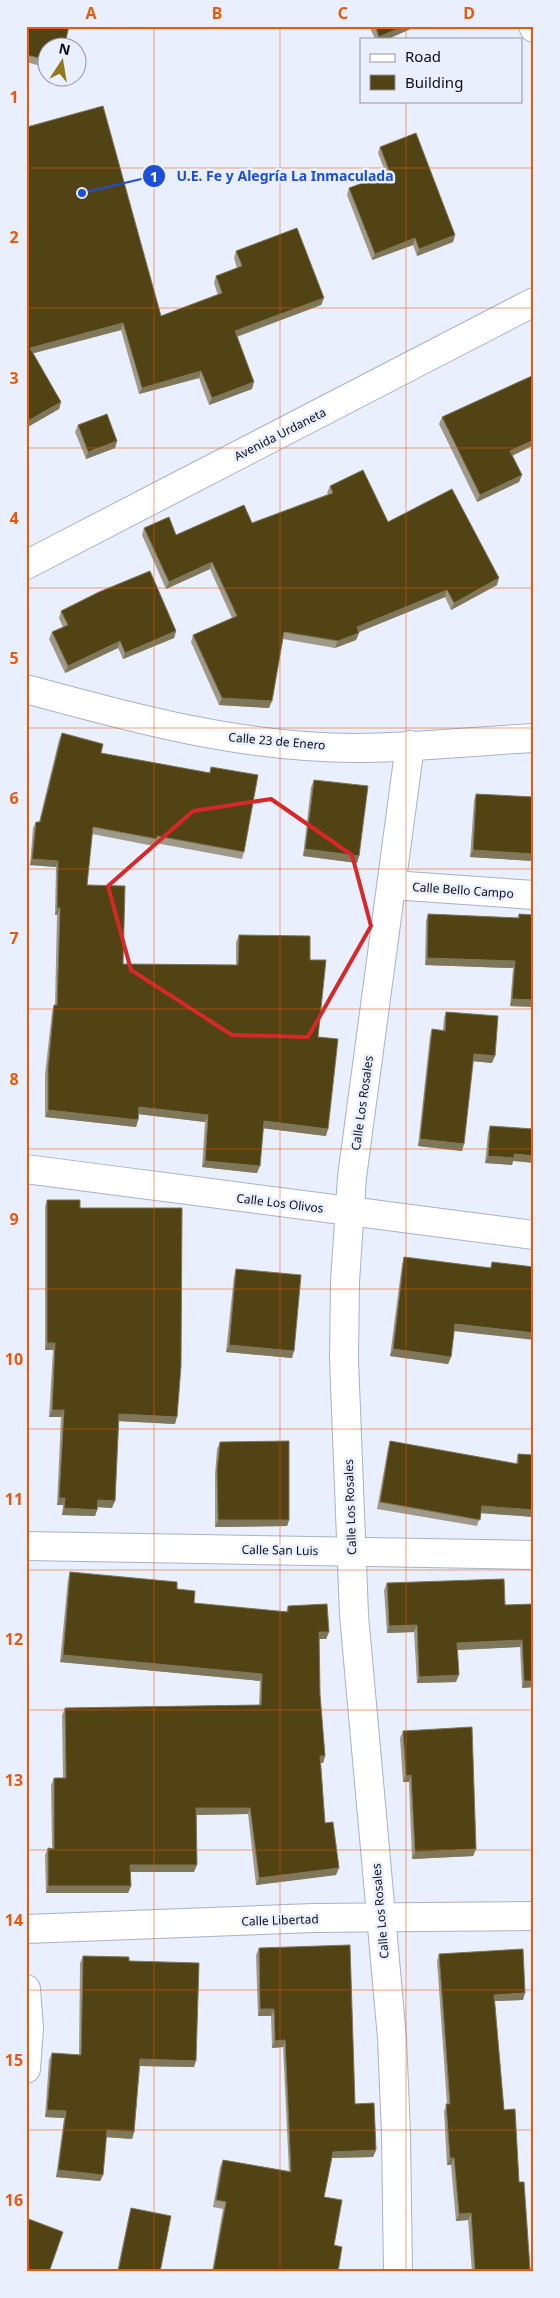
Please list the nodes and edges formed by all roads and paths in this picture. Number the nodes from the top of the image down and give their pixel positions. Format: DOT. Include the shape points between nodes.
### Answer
graph roads {
  1 [pos="534,302"];
  2 [pos="26,565"];
  3 [pos="26,689"];
  4 [pos="534,738"];
  5 [pos="410,745"];
  6 [pos="392,885"];
  7 [pos="534,895"];
  8 [pos="26,1169"];
  9 [pos="349,1212"];
  10 [pos="534,1235"];
  11 [pos="26,1546"];
  12 [pos="352,1552"];
  13 [pos="534,1555"];
  14 [pos="534,1916"];
  15 [pos="381,1917"];
  16 [pos="26,1929"];
  17 [pos="26,1989"];
  18 [pos="26,2069"];
  19 [pos="398,2272"];
  1 -- 2 [label="street, Avenida Urdaneta"];
  3 -- 5 [label="street, Calle 23 de Enero" via="138,720 207,734 275,743 356,748"];
  4 -- 5 [label="street, Calle 23 de Enero"];
  5 -- 6 [label="street, Calle Los Rosales"];
  6 -- 7 [label="street, Calle Bello Campo"];
  6 -- 9 [label="street, Calle Los Rosales"];
  8 -- 9 [label="street, Calle Los Olivos"];
  9 -- 10 [label="street, Calle Los Olivos"];
  9 -- 12 [label="street, Calle Los Rosales" via="344,1358"];
  11 -- 12 [label="street, Calle San Luis"];
  12 -- 13 [label="street, Calle San Luis"];
  12 -- 15 [label="street, Calle Los Rosales" via="354,1615"];
  14 -- 15 [label="street, Calle Libertad"];
  15 -- 16 [label="street, Calle Libertad"];
  15 -- 19 [label="street, Calle Los Rosales" via="392,2048"];
  17 -- 18 [label="street" via="29,2028"];
}
